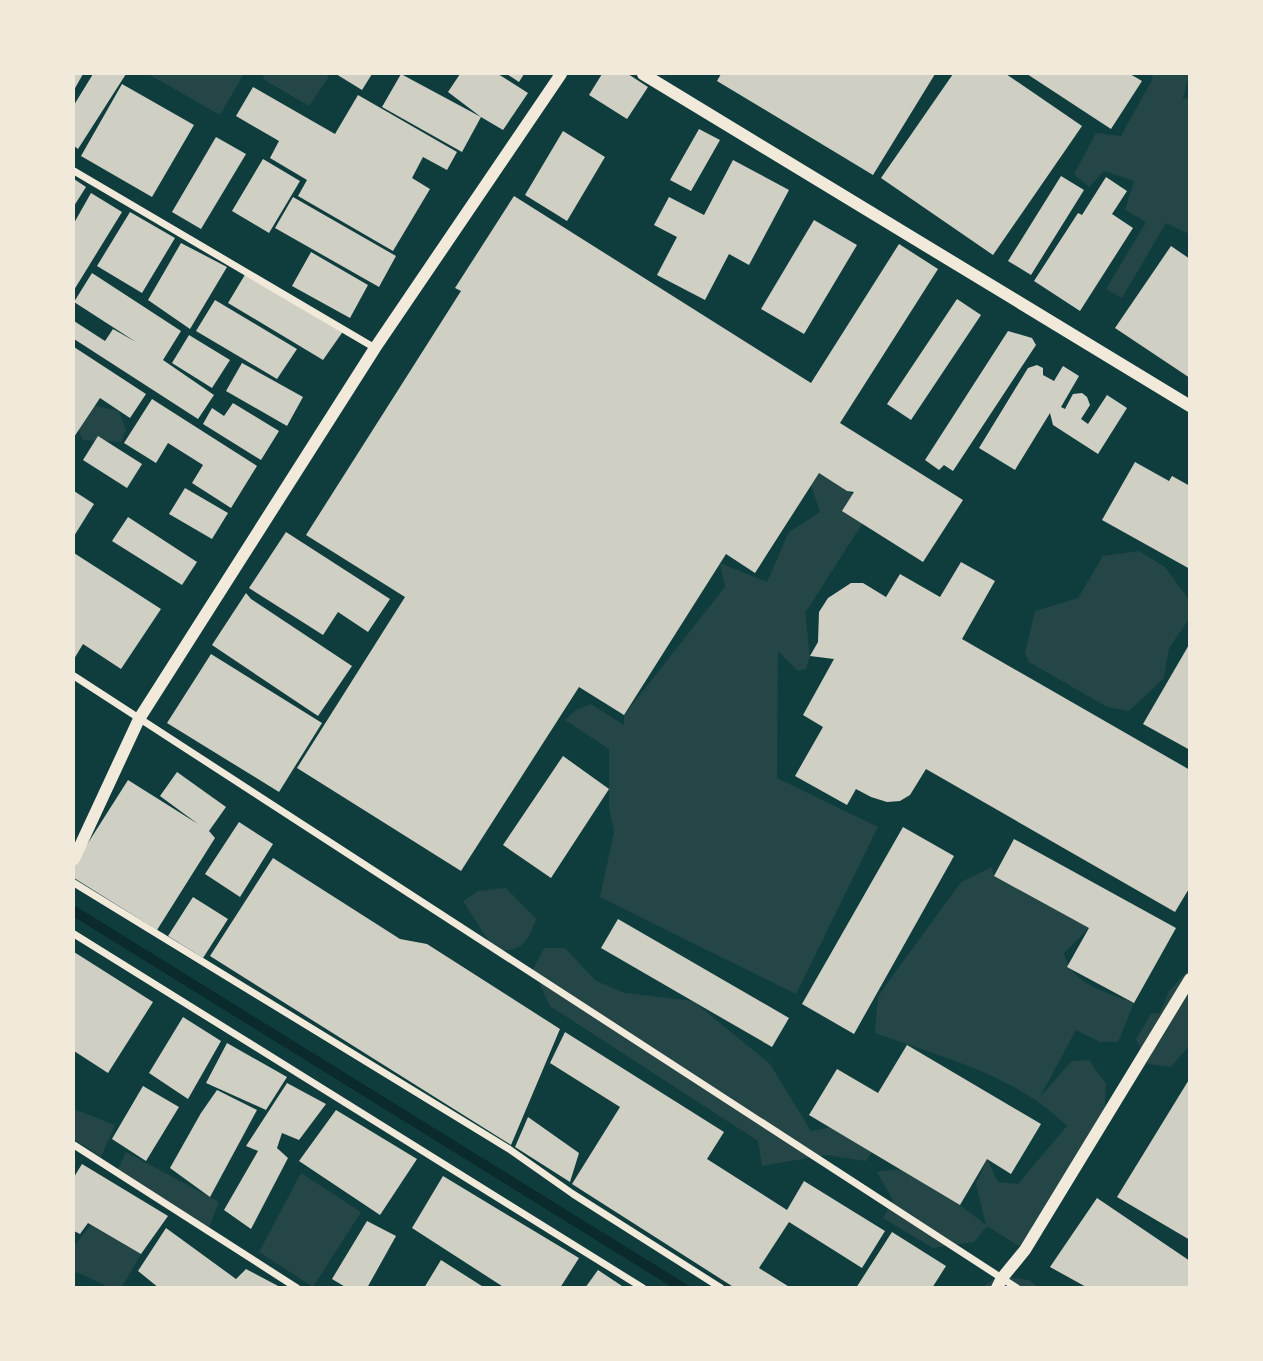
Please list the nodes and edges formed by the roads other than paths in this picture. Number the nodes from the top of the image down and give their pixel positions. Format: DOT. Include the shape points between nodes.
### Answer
graph roads {
  1 [pos="561,74"];
  2 [pos="643,74"];
  3 [pos="74,171"];
  4 [pos="375,348"];
  5 [pos="1189,406"];
  6 [pos="74,676"];
  7 [pos="139,719"];
  8 [pos="74,859"];
  9 [pos="74,883"];
  10 [pos="74,934"];
  11 [pos="1189,979"];
  12 [pos="74,1145"];
  13 [pos="1000,1283"];
  14 [pos="298,1287"];
  15 [pos="643,1287"];
  16 [pos="721,1287"];
  17 [pos="1017,1287"];
  1 -- 4 [label="street"];
  2 -- 5 [label="street"];
  3 -- 4 [label="street"];
  4 -- 7 [label="street"];
  6 -- 7 [label="street"];
  7 -- 8 [label="street"];
  7 -- 13 [label="street"];
  9 -- 16 [label="street" via="509,1149"];
  10 -- 15 [label="street"];
  11 -- 13 [label="street" via="1025,1250"];
  12 -- 14 [label="street"];
  13 -- 17 [label="street"];
}
